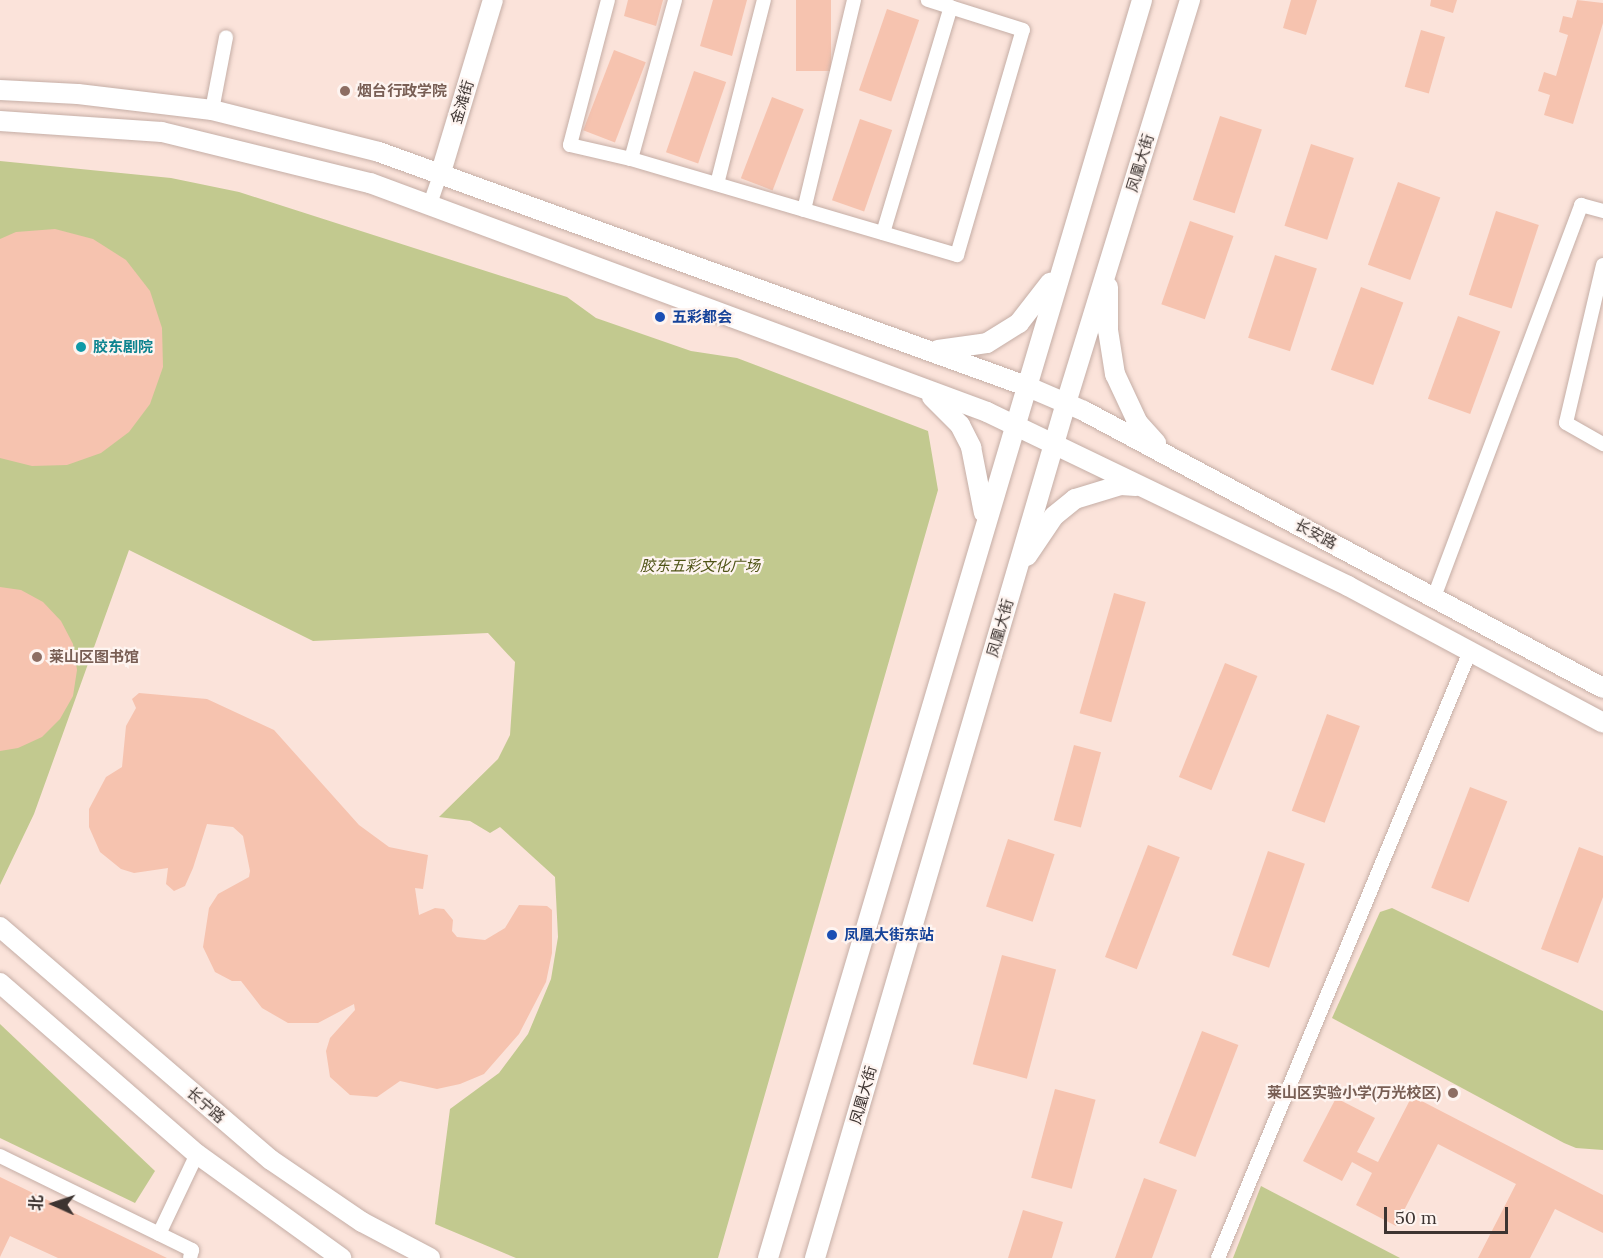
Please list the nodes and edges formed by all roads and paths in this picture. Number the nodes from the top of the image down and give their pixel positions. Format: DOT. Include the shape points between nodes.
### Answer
graph roads {
  1 [pos="493,0"];
  2 [pos="608,0"];
  3 [pos="675,0"];
  4 [pos="764,0"];
  5 [pos="854,0"];
  6 [pos="928,0"];
  7 [pos="1142,0"];
  8 [pos="1190,0"];
  9 [pos="951,8"];
  10 [pos="226,37"];
  11 [pos="0,90"];
  12 [pos="212,110"];
  13 [pos="0,122"];
  14 [pos="631,159"];
  15 [pos="441,172"];
  16 [pos="717,184"];
  17 [pos="430,204"];
  18 [pos="804,210"];
  19 [pos="1603,211"];
  20 [pos="882,233"];
  21 [pos="1063,263"];
  22 [pos="1603,265"];
  23 [pos="1108,266"];
  24 [pos="930,351"];
  25 [pos="918,386"];
  26 [pos="1026,386"];
  27 [pos="1066,403"];
  28 [pos="1014,425"];
  29 [pos="1054,444"];
  30 [pos="1603,444"];
  31 [pos="1166,454"];
  32 [pos="1143,487"];
  33 [pos="986,522"];
  34 [pos="1017,570"];
  35 [pos="1434,597"];
  36 [pos="1470,651"];
  37 [pos="1603,688"];
  38 [pos="1603,723"];
  39 [pos="0,927"];
  40 [pos="0,984"];
  41 [pos="197,1154"];
  42 [pos="0,1156"];
  43 [pos="159,1234"];
  44 [pos="190,1258"];
  45 [pos="341,1258"];
  46 [pos="430,1258"];
  47 [pos="768,1258"];
  48 [pos="815,1258"];
  49 [pos="1218,1258"];
  1 -- 15 [label="street, 金滩街"];
  2 -- 14 [label="street" via="570,145"];
  3 -- 14 [label="street"];
  4 -- 16 [label="street"];
  5 -- 18 [label="street"];
  6 -- 9 [label="street"];
  7 -- 21 [label="street"];
  8 -- 23 [label="street, 凤凰大街"];
  9 -- 20 [label="street"];
  9 -- 20 [label="street" via="1023,30 957,255"];
  10 -- 12 [label="street"];
  11 -- 12 [label="street, 长安路"];
  12 -- 15 [label="street, 长安路" via="380,152"];
  13 -- 17 [label="street" via="162,132 358,180"];
  14 -- 16 [label="street"];
  15 -- 17 [label="street, 金滩街"];
  15 -- 24 [label="street, 长安路"];
  16 -- 18 [label="street"];
  17 -- 25 [label="street"];
  18 -- 20 [label="street"];
  19 -- 35 [label="street" via="1581,205"];
  21 -- 24 [label="street" via="1019,323 987,343"];
  21 -- 26 [label="street"];
  22 -- 30 [label="street" via="1566,423"];
  23 -- 27 [label="street, 凤凰大街"];
  23 -- 31 [label="street" via="1108,330 1115,374 1138,423"];
  24 -- 26 [label="street, 长安路"];
  25 -- 28 [label="street"];
  25 -- 33 [label="street" via="947,408 960,425 971,447"];
  26 -- 27 [label="street, 长安路"];
  26 -- 28 [label="street"];
  27 -- 29 [label="street, 凤凰大街"];
  27 -- 31 [label="street, 长安路"];
  28 -- 29 [label="street"];
  28 -- 33 [label="street"];
  29 -- 32 [label="street"];
  29 -- 34 [label="street, 凤凰大街"];
  31 -- 35 [label="street, 长安路"];
  32 -- 34 [label="street" via="1121,485 1075,499 1054,516"];
  32 -- 36 [label="street" via="1348,585"];
  33 -- 47 [label="street"];
  34 -- 48 [label="street, 凤凰大街"];
  35 -- 37 [label="street, 长安路"];
  36 -- 38 [label="street"];
  36 -- 49 [label="street"];
  39 -- 46 [label="street, 长宁路" via="271,1160 362,1222"];
  40 -- 41 [label="street"];
  41 -- 43 [label="street"];
  41 -- 45 [label="street"];
  42 -- 43 [label="street"];
  43 -- 44 [label="street" via="192,1250"];
}
